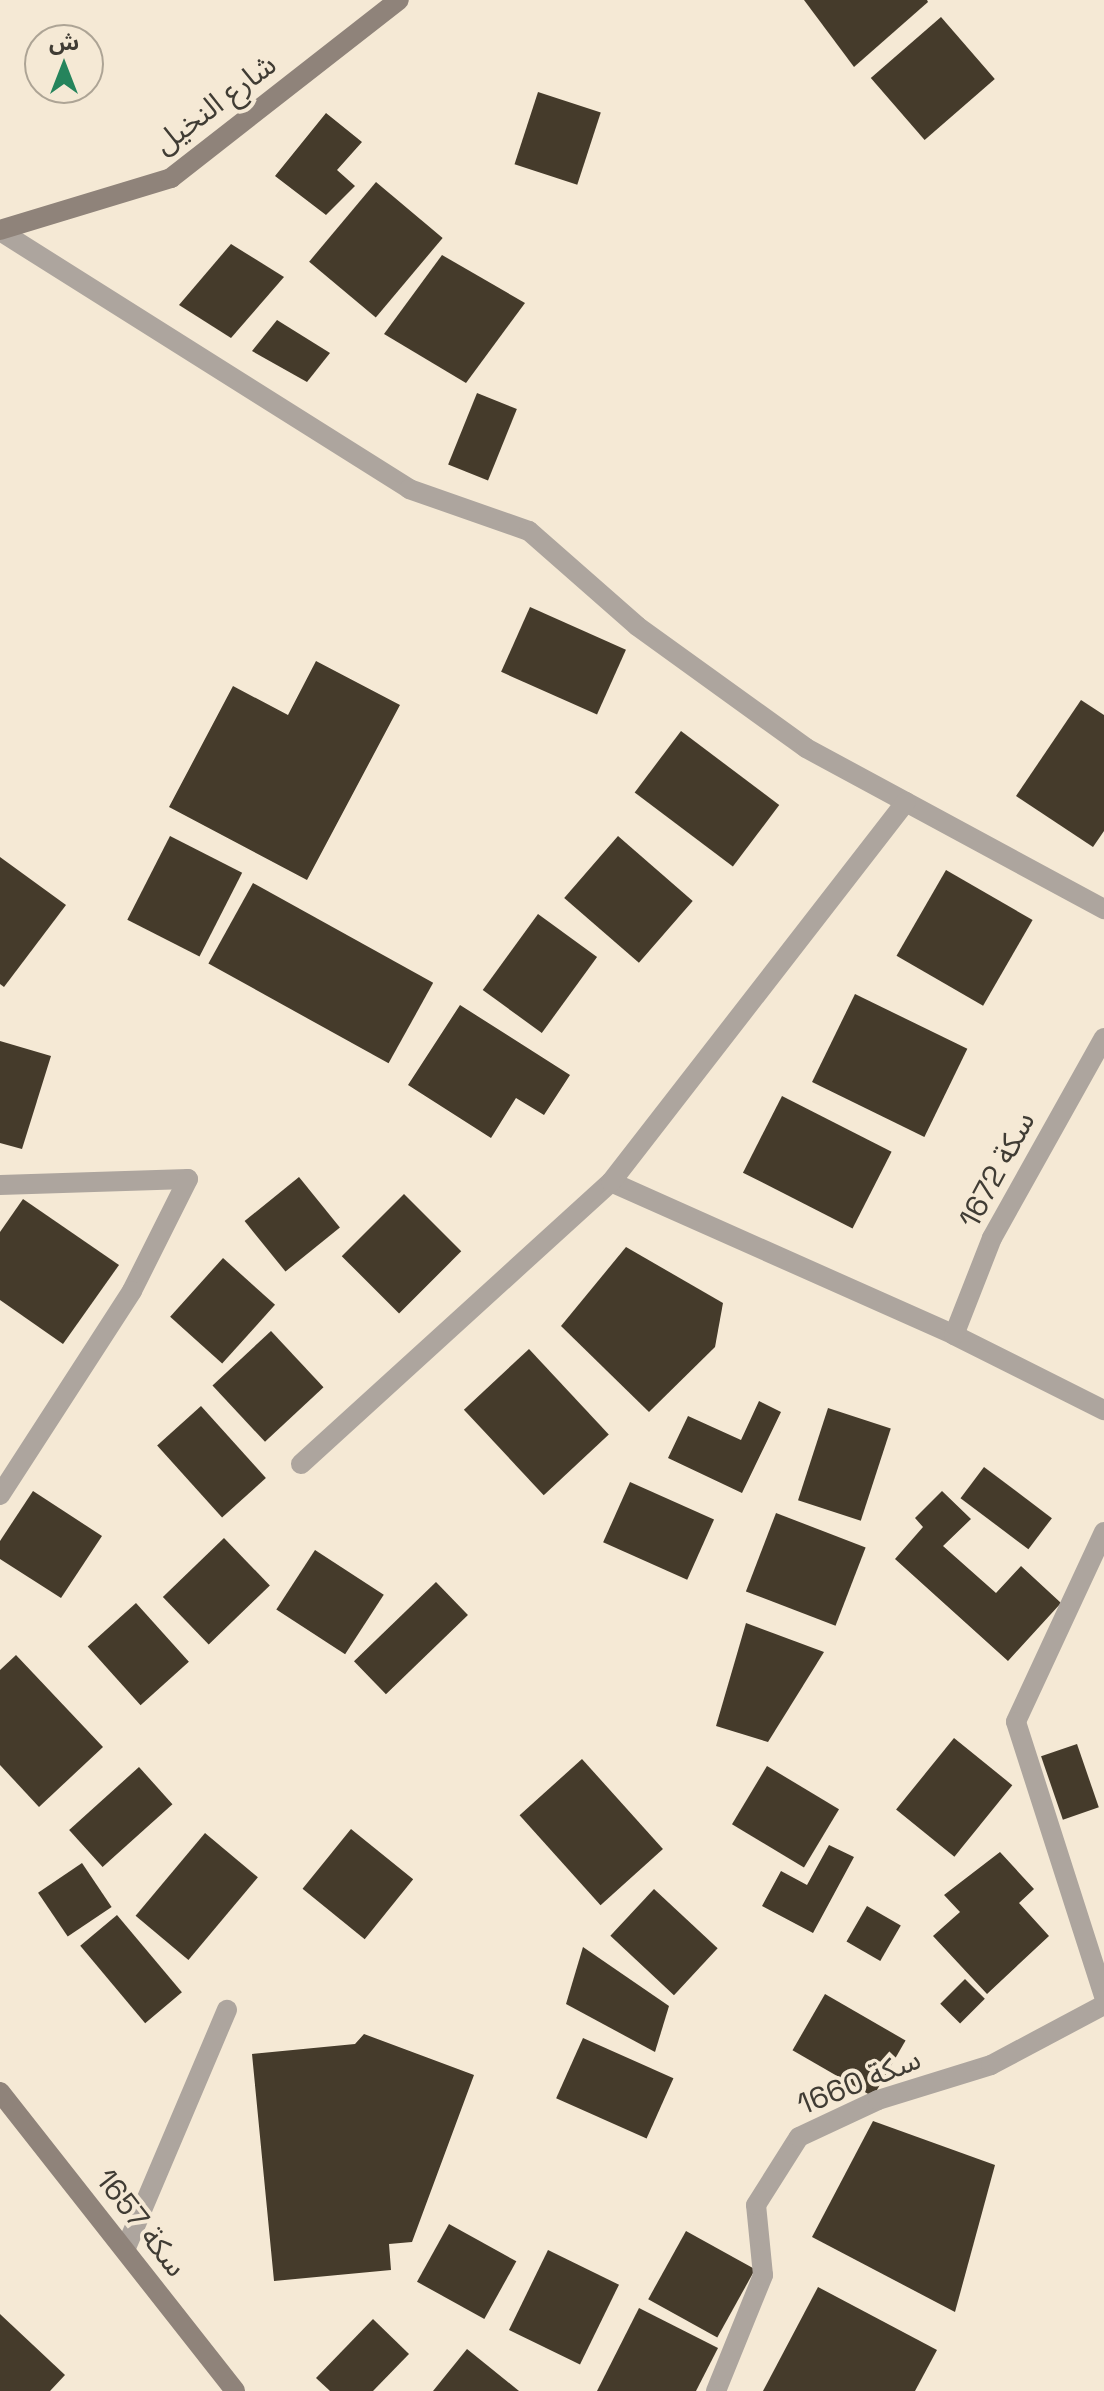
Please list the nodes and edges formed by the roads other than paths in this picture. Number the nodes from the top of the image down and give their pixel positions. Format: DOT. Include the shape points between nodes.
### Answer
graph roads {
  1 [pos="399,0"];
  2 [pos="0,231"];
  3 [pos="906,802"];
  4 [pos="1104,909"];
  5 [pos="1104,1038"];
  6 [pos="611,1182"];
  7 [pos="0,1185"];
  8 [pos="954,1335"];
  9 [pos="1104,1410"];
  10 [pos="301,1464"];
  11 [pos="0,1495"];
  12 [pos="1104,1532"];
  13 [pos="1104,1996"];
  14 [pos="1104,2005"];
  15 [pos="227,2010"];
  16 [pos="0,2092"];
  17 [pos="125,2250"];
  18 [pos="235,2391"];
  19 [pos="716,2391"];
  1 -- 2 [label="street, شارع النخيل" via="171,178"];
  2 -- 3 [label="street" via="409,489 529,531 637,626 794,739"];
  3 -- 4 [label="street"];
  3 -- 6 [label="street"];
  5 -- 8 [label="street, سكة 1672" via="992,1238"];
  6 -- 8 [label="street"];
  6 -- 10 [label="street"];
  7 -- 11 [label="street" via="188,1179 132,1291"];
  8 -- 9 [label="street"];
  12 -- 13 [label="street" via="1016,1722"];
  14 -- 19 [label="street, سكة 1660" via="991,2065 878,2100 799,2137 756,2205 763,2275"];
  15 -- 17 [label="street"];
  16 -- 17 [label="street, سكة 1657"];
  17 -- 18 [label="street, سكة 1657"];
}
